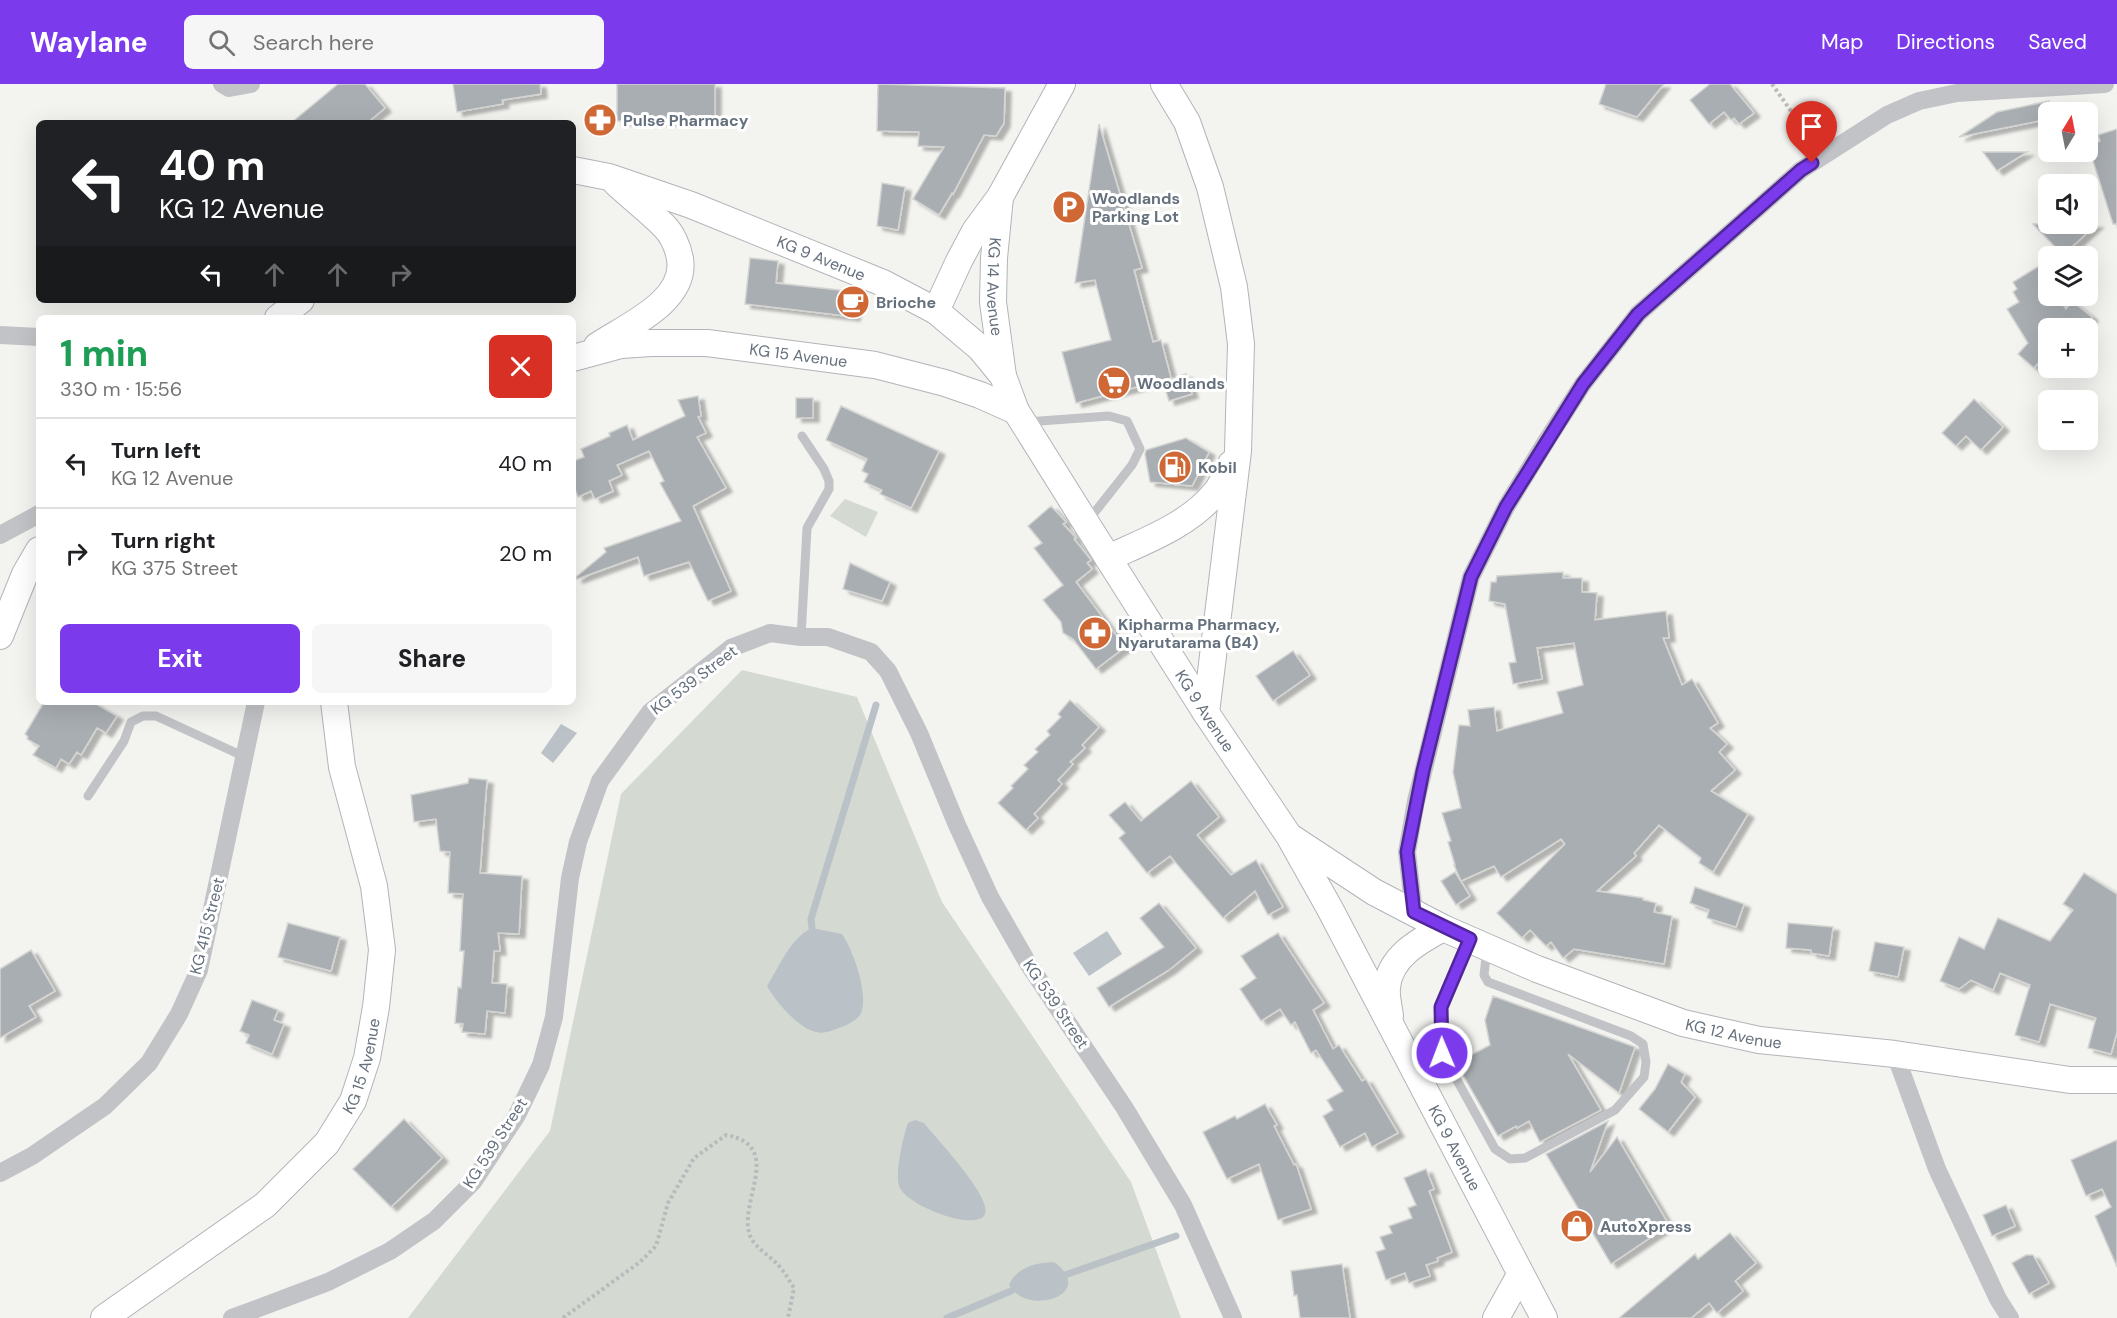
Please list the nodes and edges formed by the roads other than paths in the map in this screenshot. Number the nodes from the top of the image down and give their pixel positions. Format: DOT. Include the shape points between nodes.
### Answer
graph roads {
  1 [pos="222,84"];
  2 [pos="252,84"];
  3 [pos="1062,84"];
  4 [pos="1164,84"];
  5 [pos="2105,84"];
  6 [pos="1960,89"];
  7 [pos="576,171"];
  8 [pos="609,177"];
  9 [pos="1000,197"];
  10 [pos="297,303"];
  11 [pos="936,311"];
  12 [pos="282,315"];
  13 [pos="0,335"];
  14 [pos="36,337"];
  15 [pos="578,356"];
  16 [pos="1003,376"];
  17 [pos="1020,417"];
  18 [pos="802,436"];
  19 [pos="1238,451"];
  20 [pos="36,516"];
  21 [pos="1086,524"];
  22 [pos="0,535"];
  23 [pos="36,556"];
  24 [pos="1108,558"];
  25 [pos="0,636"];
  26 [pos="801,637"];
  27 [pos="255,705"];
  28 [pos="334,705"];
  29 [pos="1206,713"];
  30 [pos="245,757"];
  31 [pos="88,796"];
  32 [pos="1289,837"];
  33 [pos="1374,892"];
  34 [pos="1330,909"];
  35 [pos="1414,912"];
  36 [pos="1443,928"];
  37 [pos="1479,943"];
  38 [pos="1392,1028"];
  39 [pos="1894,1054"];
  40 [pos="2117,1080"];
  41 [pos="0,1173"];
  42 [pos="1520,1275"];
  43 [pos="118,1315"];
  44 [pos="232,1318"];
  45 [pos="1233,1318"];
  46 [pos="1496,1318"];
  47 [pos="1544,1318"];
  48 [pos="2010,1318"];
  1 -- 2 [label="street" via="229,88"];
  3 -- 9 [label="main road, KG 14 Avenue"];
  4 -- 19 [label="main road" via="1187,122 1210,187 1234,287 1241,344"];
  5 -- 6 [label="street"];
  6 -- 35 [label="street" via="1887,116 1801,170 1638,314 1583,384 1506,507 1471,577 1407,852"];
  7 -- 8 [label="main road, KG 9 Avenue"];
  8 -- 11 [label="main road, KG 9 Avenue" via="691,205 883,283"];
  8 -- 15 [label="main road" via="665,227 678,249 682,270 675,288 658,306"];
  9 -- 11 [label="main road, KG 14 Avenue" via="975,231"];
  9 -- 16 [label="main road, KG 14 Avenue" via="993,302"];
  10 -- 12 [label="main road"];
  11 -- 16 [label="main road, KG 9 Avenue" via="980,348"];
  13 -- 14 [label="street"];
  15 -- 17 [label="main road, KG 15 Avenue" via="621,345 707,343 875,365 980,395"];
  16 -- 17 [label="main road, KG 9 Avenue"];
  17 -- 21 [label="main road, KG 9 Avenue"];
  17 -- 21 [label="lane" via="1108,416 1127,421 1140,449"];
  18 -- 26 [label="lane" via="824,469 829,489 807,528"];
  19 -- 24 [label="main road" via="1216,492 1194,512 1161,534"];
  19 -- 29 [label="main road"];
  20 -- 22 [label="street"];
  21 -- 24 [label="main road, KG 9 Avenue"];
  23 -- 25 [label="main road"];
  24 -- 29 [label="main road, KG 9 Avenue"];
  26 -- 44 [label="street, KG 539 Street" via="770,633 731,648 650,712 600,781 570,878 554,1017 541,1065 517,1115 473,1182 434,1221 390,1251 328,1282"];
  26 -- 45 [label="street, KG 539 Street" via="828,637 871,652 888,671 990,897 1183,1205"];
  27 -- 30 [label="street, KG 415 Street"];
  28 -- 43 [label="main road, KG 15 Avenue" via="342,766 374,886 382,950 367,1058 353,1101 327,1143 265,1206"];
  29 -- 32 [label="main road, KG 9 Avenue"];
  30 -- 31 [label="lane" via="156,716 143,716 131,722"];
  30 -- 41 [label="street, KG 415 Street" via="199,970 179,1014 149,1063 105,1106"];
  32 -- 33 [label="main road, KG 12 Avenue"];
  32 -- 34 [label="main road, KG 9 Avenue"];
  33 -- 34 [label="main road"];
  33 -- 35 [label="main road, KG 12 Avenue"];
  34 -- 38 [label="main road, KG 9 Avenue"];
  35 -- 36 [label="main road, KG 12 Avenue"];
  36 -- 37 [label="main road, KG 12 Avenue"];
  36 -- 38 [label="main road" via="1401,956 1391,969 1387,988"];
  37 -- 37 [label="lane" via="1488,982 1631,1035 1643,1044 1644,1077 1615,1110 1525,1158 1510,1159 1495,1149 1442,1053 1441,1007"];
  37 -- 39 [label="main road, KG 12 Avenue" via="1537,969 1683,1023 1759,1040"];
  38 -- 42 [label="main road, KG 9 Avenue"];
  39 -- 40 [label="main road, KG 12 Avenue" via="2070,1080"];
  39 -- 48 [label="street" via="1937,1168"];
  42 -- 46 [label="main road"];
  42 -- 47 [label="main road, KG 9 Avenue"];
}
